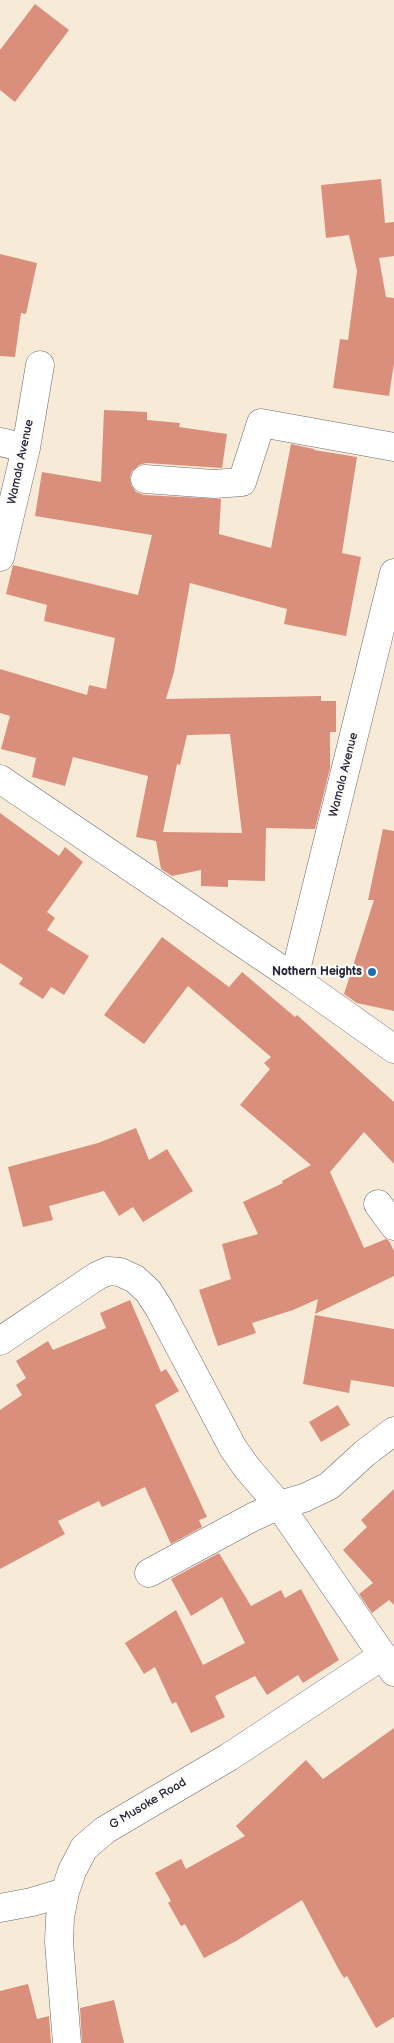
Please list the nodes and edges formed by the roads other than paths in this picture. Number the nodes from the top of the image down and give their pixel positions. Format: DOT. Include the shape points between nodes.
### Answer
graph roads {
  1 [pos="40,365"];
  2 [pos="13,446"];
  3 [pos="394,447"];
  4 [pos="145,479"];
  5 [pos="0,557"];
  6 [pos="394,573"];
  7 [pos="0,779"];
  8 [pos="294,978"];
  9 [pos="394,1049"];
  10 [pos="378,1204"];
  11 [pos="394,1226"];
  12 [pos="0,1341"];
  13 [pos="394,1431"];
  14 [pos="279,1505"];
  15 [pos="149,1572"];
  16 [pos="388,1664"];
  17 [pos="64,1892"];
  18 [pos="0,1908"];
  19 [pos="67,2043"];
  1 -- 2 [label="street, Wamala Avenue"];
  2 -- 5 [label="street, Wamala Avenue"];
  3 -- 4 [label="street" via="261,423 242,482 214,484"];
  6 -- 8 [label="street, Wamala Avenue"];
  7 -- 8 [label="street"];
  8 -- 9 [label="street"];
  10 -- 11 [label="street"];
  12 -- 14 [label="street" via="96,1276 120,1272 135,1279 148,1291 158,1308 238,1455 261,1487"];
  13 -- 14 [label="street" via="329,1486"];
  14 -- 15 [label="street"];
  14 -- 16 [label="street"];
  16 -- 17 [label="street, G Musoke Road" via="105,1830 84,1848"];
  17 -- 18 [label="street"];
  17 -- 19 [label="street, G Musoke Road" via="59,1942"];
}
